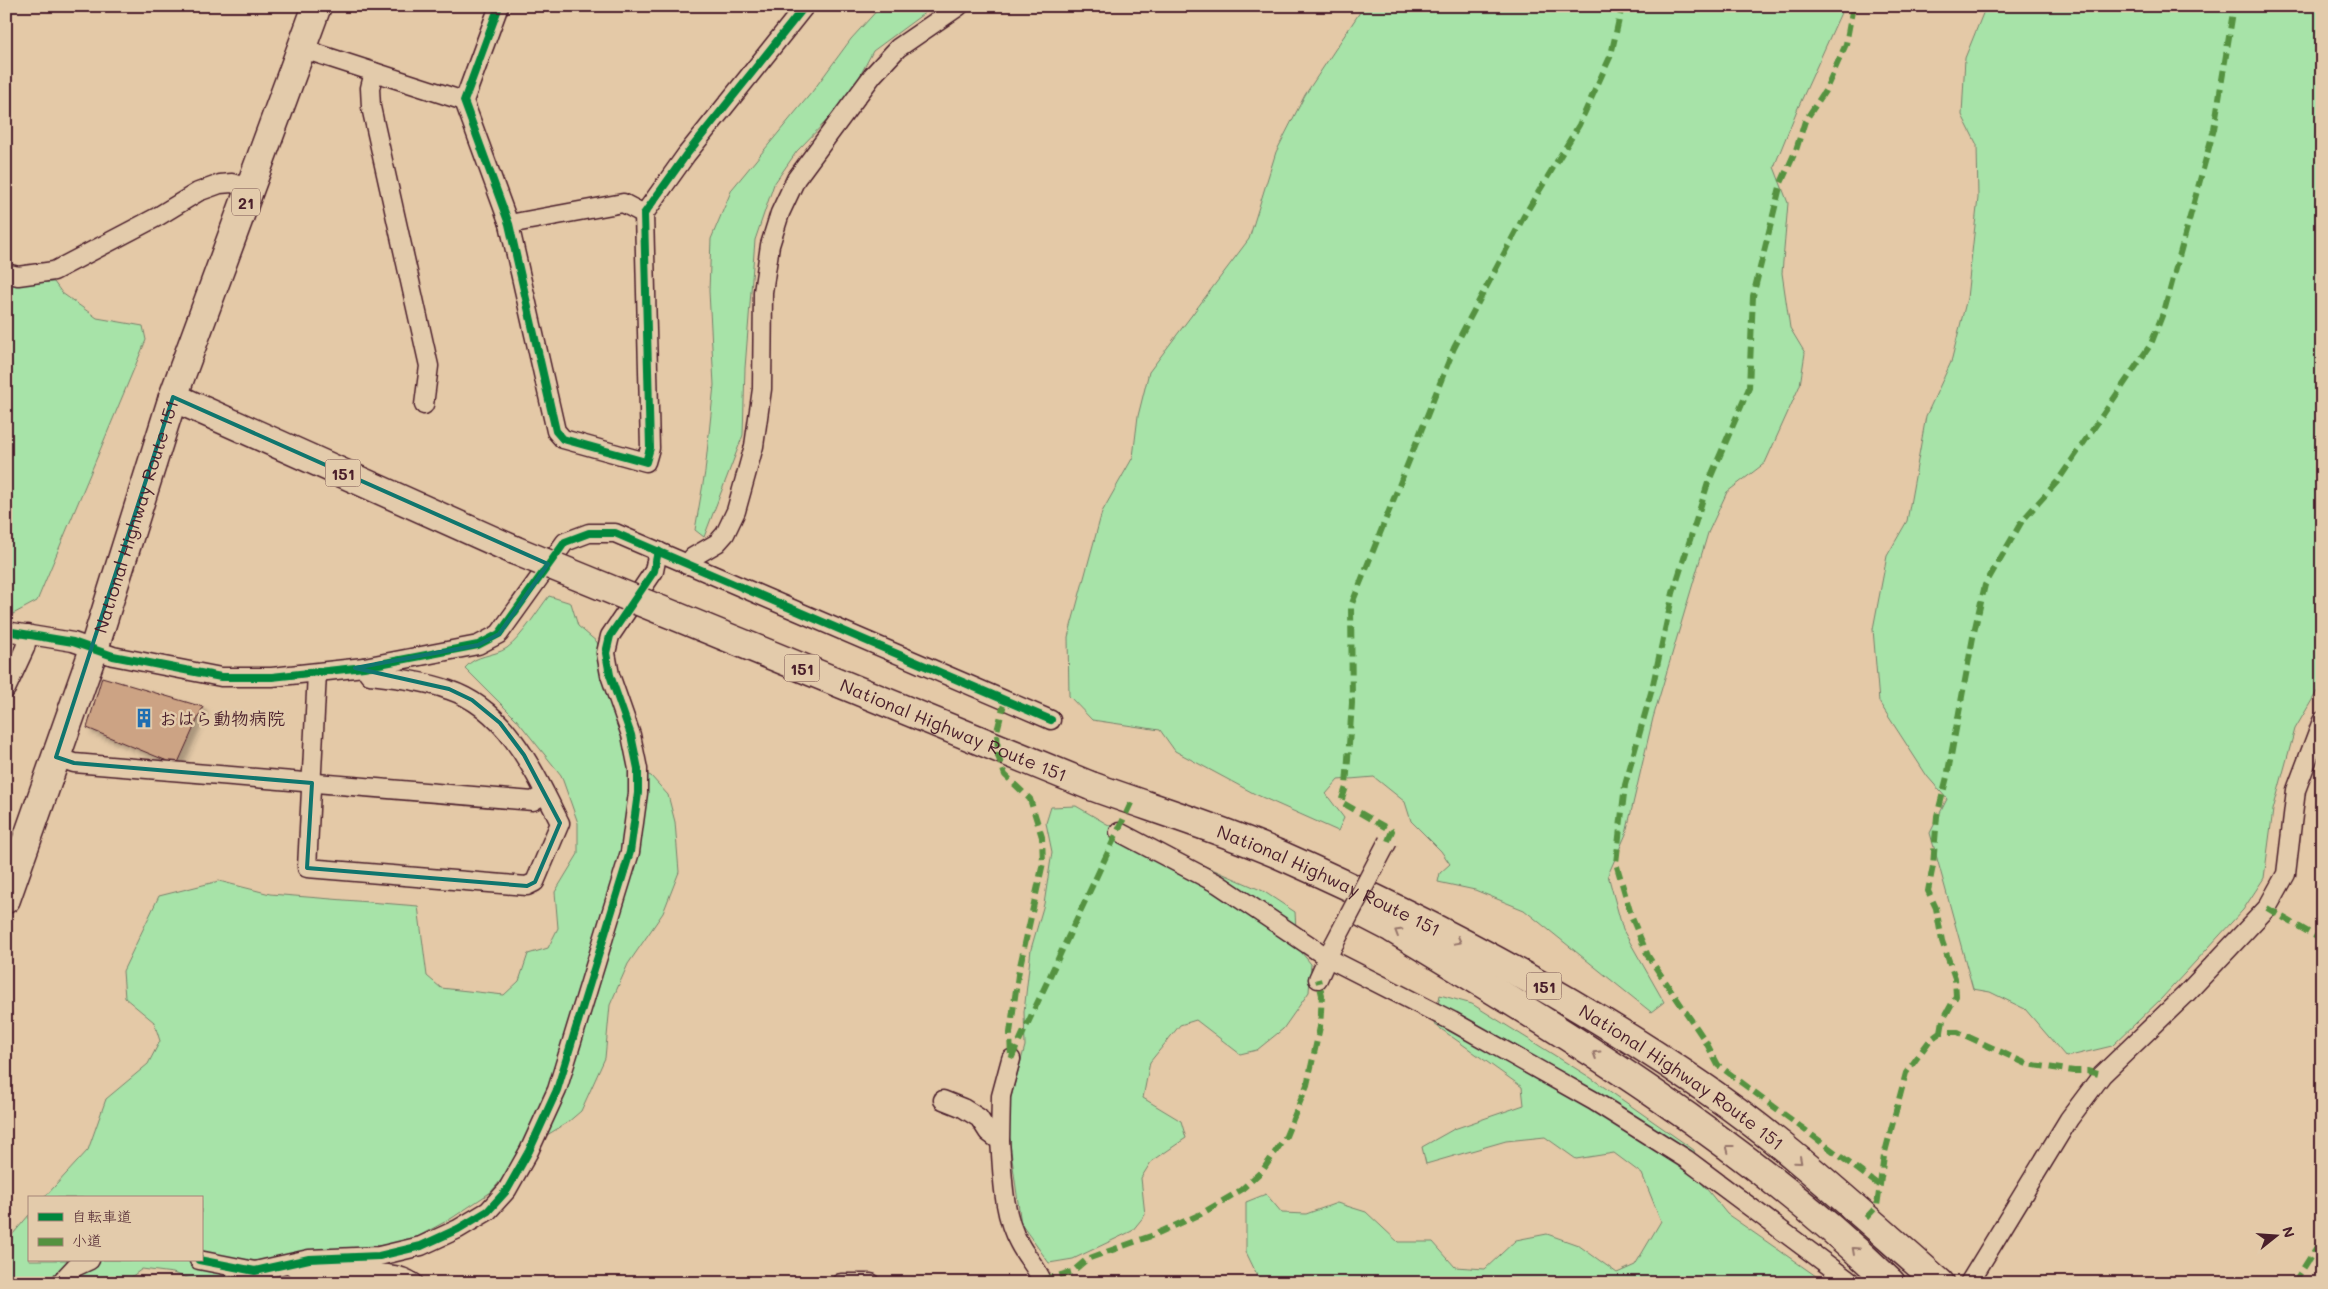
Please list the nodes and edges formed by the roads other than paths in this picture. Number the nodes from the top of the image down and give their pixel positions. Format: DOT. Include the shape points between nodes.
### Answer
graph roads {
  1 [pos="317,6"];
  2 [pos="499,6"];
  3 [pos="805,6"];
  4 [pos="958,6"];
  5 [pos="303,49"];
  6 [pos="374,72"];
  7 [pos="464,102"];
  8 [pos="250,189"];
  9 [pos="644,214"];
  10 [pos="510,224"];
  11 [pos="6,273"];
  12 [pos="173,397"];
  13 [pos="424,405"];
  14 [pos="658,551"];
  15 [pos="687,564"];
  16 [pos="6,631"];
  17 [pos="28,634"];
  18 [pos="94,649"];
  19 [pos="364,667"];
  20 [pos="317,673"];
  21 [pos="6,689"];
  22 [pos="1051,720"];
  23 [pos="2322,721"];
  24 [pos="56,757"];
  25 [pos="312,783"];
  26 [pos="1091,786"];
  27 [pos="545,794"];
  28 [pos="1119,832"];
  29 [pos="1388,841"];
  30 [pos="6,898"];
  31 [pos="1331,952"];
  32 [pos="1318,979"];
  33 [pos="1012,1059"];
  34 [pos="943,1100"];
  35 [pos="1000,1141"];
  36 [pos="202,1261"];
  37 [pos="86,1262"];
  38 [pos="289,1264"];
  39 [pos="1889,1282"];
  40 [pos="60,1283"];
  41 [pos="414,1283"];
  42 [pos="841,1283"];
  43 [pos="872,1283"];
  44 [pos="1043,1283"];
  45 [pos="1852,1283"];
  46 [pos="1940,1283"];
  47 [pos="1969,1283"];
  1 -- 5 [label="main road, 21"];
  2 -- 7 [label="street"];
  3 -- 9 [label="street" via="686,155"];
  4 -- 15 [label="street" via="898,48 873,75 796,179 780,212 770,245 763,292 762,389 754,446 739,502 725,534"];
  5 -- 6 [label="street"];
  5 -- 8 [label="main road, 21"];
  6 -- 7 [label="street"];
  6 -- 13 [label="street" via="370,88 371,107 429,366"];
  7 -- 10 [label="street"];
  8 -- 11 [label="street" via="232,183 220,184 198,192 54,271 18,276"];
  8 -- 12 [label="main road, 21"];
  9 -- 10 [label="street" via="623,203"];
  9 -- 10 [label="street" via="650,448 646,462 563,440 556,431"];
  12 -- 18 [label="main road, National Highway Route 151"];
  12 -- 26 [label="main road, National Highway Route 151 / 151, bridge" via="514,550"];
  14 -- 15 [label="street"];
  14 -- 19 [label="street" via="615,533 589,533 565,542 499,634 478,645"];
  14 -- 38 [label="street" via="654,570 610,636 606,653 638,769 630,852 557,1090 529,1151 507,1190 488,1211 458,1229 421,1246 379,1256"];
  15 -- 22 [label="street"];
  16 -- 17 [label="street"];
  17 -- 18 [label="street"];
  17 -- 21 [label="street"];
  18 -- 20 [label="street" via="112,656 221,678"];
  18 -- 24 [label="main road, National Highway Route 151"];
  19 -- 20 [label="street"];
  19 -- 27 [label="street" via="370,675 449,690 472,700 500,723 524,755"];
  20 -- 25 [label="street"];
  23 -- 47 [label="street" via="2296,790 2286,874 2267,908 2185,995 2102,1075 2069,1119"];
  24 -- 25 [label="street" via="74,764"];
  24 -- 30 [label="main road, National Highway Route 151"];
  25 -- 27 [label="street" via="533,801"];
  25 -- 27 [label="street" via="307,868 527,886 535,882 560,823"];
  39 -- 26 [label="main road, National Highway Route 151 / 151, one-way" via="1766,1176 1613,1064 1529,1011 1390,927 1270,866"];
  26 -- 46 [label="main road, National Highway Route 151 / 151, one-way" via="1276,853 1401,911 1548,988 1708,1090 1788,1151"];
  28 -- 31 [label="street" via="1218,884 1289,934"];
  29 -- 31 [label="street, bridge"];
  31 -- 32 [label="street"];
  31 -- 45 [label="street" via="1594,1101 1686,1159"];
  33 -- 35 [label="street" via="1001,1096"];
  34 -- 35 [label="street" via="980,1118 988,1132"];
  35 -- 44 [label="street" via="1007,1208 1019,1243 1035,1264"];
  36 -- 38 [label="street" via="255,1271"];
  37 -- 40 [label="street" via="75,1267"];
  38 -- 41 [label="street" via="299,1271 330,1275 400,1275"];
  42 -- 43 [label="street"];
}
